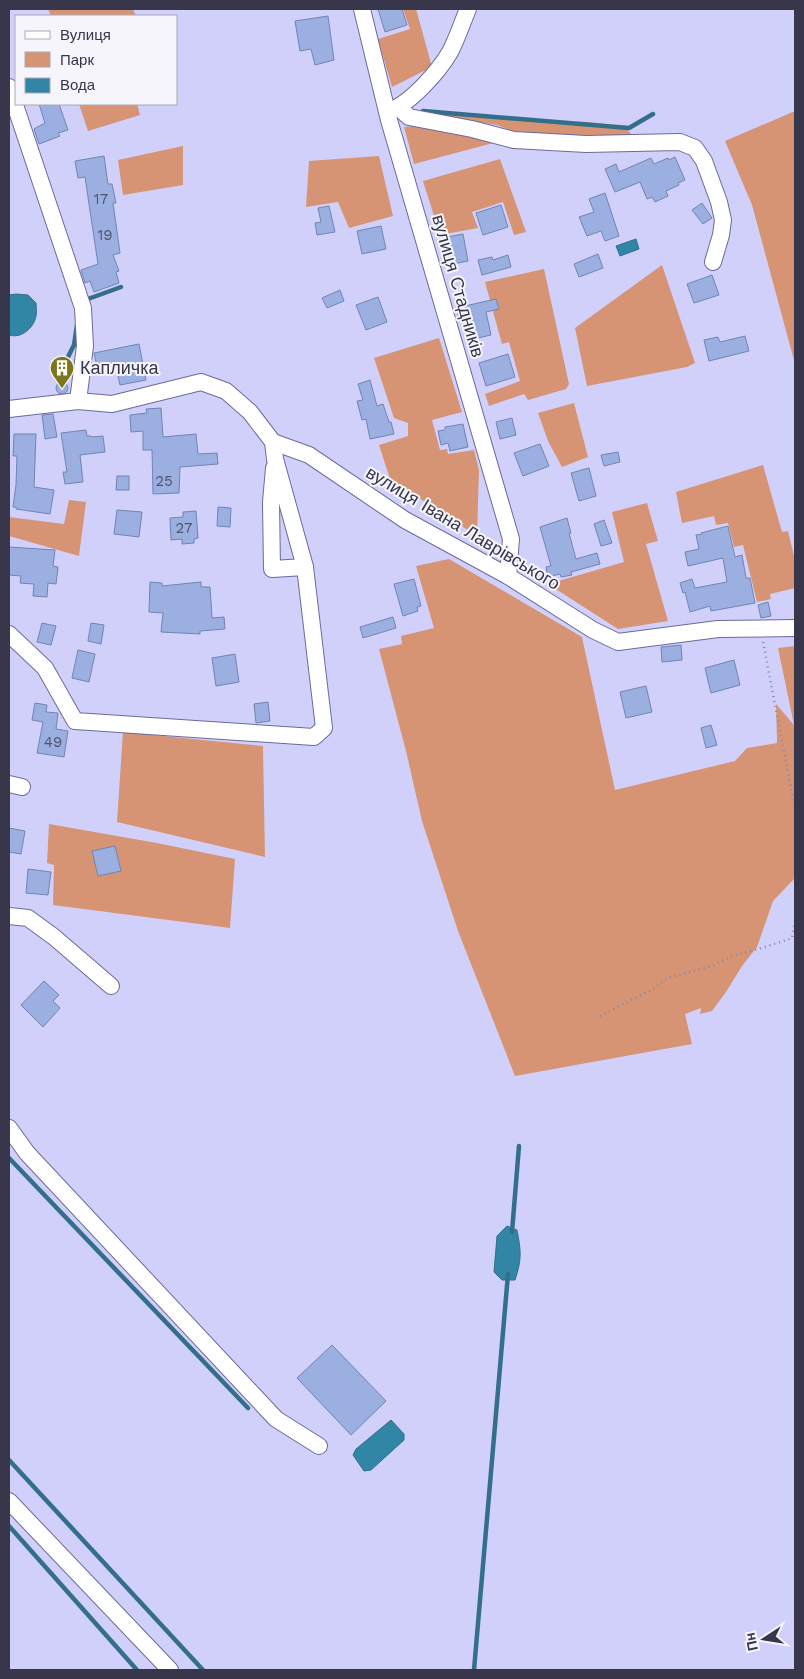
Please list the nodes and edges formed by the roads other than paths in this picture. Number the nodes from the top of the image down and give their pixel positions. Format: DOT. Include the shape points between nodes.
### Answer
graph roads {
  1 [pos="362,9"];
  2 [pos="468,9"];
  3 [pos="9,87"];
  4 [pos="15,105"];
  5 [pos="15,105"];
  6 [pos="393,110"];
  7 [pos="713,262"];
  8 [pos="78,401"];
  9 [pos="9,409"];
  10 [pos="274,442"];
  11 [pos="275,459"];
  12 [pos="305,567"];
  13 [pos="508,576"];
  14 [pos="795,628"];
  15 [pos="9,634"];
  16 [pos="9,916"];
  17 [pos="111,986"];
  18 [pos="9,1128"];
  19 [pos="319,1446"];
  20 [pos="9,1501"];
  21 [pos="170,1670"];
  1 -- 6 [label="street, вулиця Стадників"];
  2 -- 6 [label="street" via="450,52 420,90"];
  3 -- 4 [label="street"];
  5 -- 8 [label="street" via="83,308 85,346"];
  6 -- 7 [label="street" via="409,117 514,140 586,144 680,142 695,148 704,161 720,202 723,220"];
  6 -- 13 [label="street, вулиця Стадників" via="511,539"];
  8 -- 9 [label="street"];
  8 -- 10 [label="street" via="112,404 201,382 226,391 250,412"];
  10 -- 11 [label="street"];
  10 -- 13 [label="street, вулиця Івана Лаврівського" via="309,455 404,520"];
  11 -- 12 [label="street"];
  11 -- 12 [label="street" via="271,502 272,568"];
  12 -- 15 [label="street" via="324,728 314,738 75,721 45,668"];
  13 -- 14 [label="street, вулиця Івана Лаврівського" via="593,630 618,642 718,629"];
  16 -- 17 [label="street" via="28,918"];
  18 -- 19 [label="street" via="27,1153 276,1419"];
  20 -- 21 [label="street"];
}
